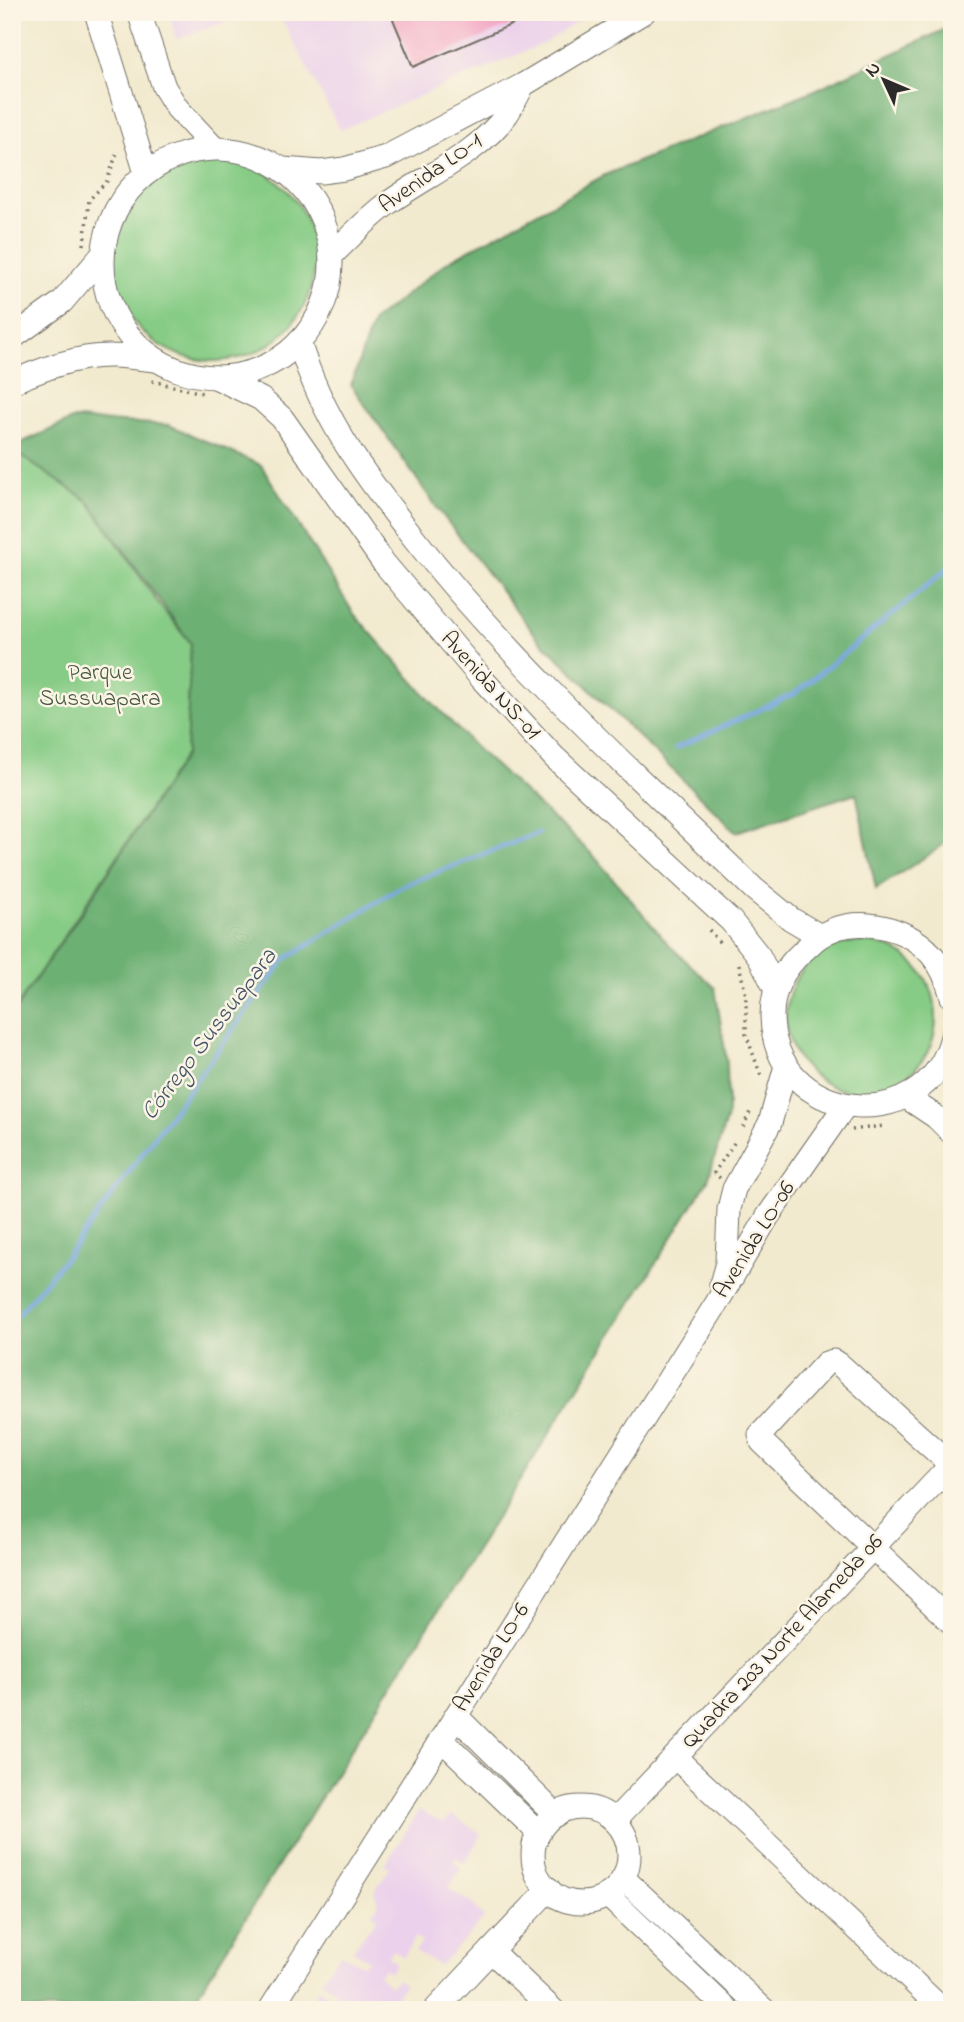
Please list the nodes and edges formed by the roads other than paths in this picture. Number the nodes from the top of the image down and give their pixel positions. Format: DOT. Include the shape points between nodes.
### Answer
graph roads {
  1 [pos="96,12"];
  2 [pos="139,12"];
  3 [pos="644,12"];
  4 [pos="523,85"];
  5 [pos="214,148"];
  6 [pos="283,169"];
  7 [pos="146,173"];
  8 [pos="93,251"];
  9 [pos="331,256"];
  10 [pos="12,338"];
  11 [pos="299,342"];
  12 [pos="156,360"];
  13 [pos="12,382"];
  14 [pos="213,388"];
  15 [pos="820,936"];
  16 [pos="775,988"];
  17 [pos="952,997"];
  18 [pos="951,1046"];
  19 [pos="786,1066"];
  20 [pos="906,1097"];
  21 [pos="845,1106"];
  22 [pos="952,1133"];
  23 [pos="715,1306"];
  24 [pos="951,1464"];
  25 [pos="872,1548"];
  26 [pos="952,1623"];
  27 [pos="456,1716"];
  28 [pos="441,1739"];
  29 [pos="675,1756"];
  30 [pos="556,1815"];
  31 [pos="615,1821"];
  32 [pos="539,1833"];
  33 [pos="623,1878"];
  34 [pos="549,1889"];
  35 [pos="607,1895"];
  36 [pos="491,1951"];
  37 [pos="270,2010"];
  38 [pos="435,2010"];
  39 [pos="552,2010"];
  40 [pos="728,2010"];
  41 [pos="764,2010"];
  42 [pos="943,2010"];
  1 -- 7 [label="street"];
  2 -- 5 [label="street" via="164,87"];
  3 -- 4 [label="street, Avenida LO-1"];
  4 -- 6 [label="street, Avenida LO-1" via="386,157 321,172"];
  4 -- 9 [label="street, Avenida LO-1" via="508,113 490,133 362,223"];
  5 -- 6 [label="street" via="264,158"];
  5 -- 7 [label="street" via="173,157"];
  6 -- 9 [label="street" via="312,198 326,226"];
  7 -- 8 [label="street" via="125,195"];
  8 -- 10 [label="street" via="62,302"];
  8 -- 12 [label="street" via="114,314 132,340"];
  9 -- 11 [label="street" via="329,288 318,317"];
  11 -- 14 [label="street" via="275,361"];
  11 -- 15 [label="street, Avenida NS-01" via="310,378 353,457 449,583 538,680 754,889"];
  12 -- 13 [label="street" via="82,359"];
  12 -- 14 [label="street"];
  14 -- 16 [label="street, Avenida NS-01" via="261,399 282,418 383,562 482,680 554,757 731,922 759,956"];
  15 -- 16 [label="street" via="788,964"];
  15 -- 17 [label="street" via="849,926 879,926 908,936 931,954 948,980"];
  16 -- 19 [label="street" via="774,1036"];
  18 -- 20 [label="street" via="926,1082"];
  19 -- 21 [label="street" via="811,1092"];
  19 -- 23 [label="street, Avenida LO-06" via="770,1123 734,1189 727,1263"];
  20 -- 21 [label="street" via="876,1107"];
  20 -- 22 [label="street"];
  21 -- 23 [label="street, Avenida LO-06" via="768,1216"];
  23 -- 27 [label="street, Avenida LO-6"];
  24 -- 25 [label="street, Quadra 203 Norte Alameda 06"];
  24 -- 25 [label="street" via="839,1364 830,1361 760,1435 762,1442"];
  25 -- 26 [label="street"];
  25 -- 29 [label="street, Quadra 203 Norte Alameda 06"];
  27 -- 28 [label="street, Avenida LO-6"];
  27 -- 30 [label="street"];
  28 -- 32 [label="street"];
  28 -- 37 [label="street, Avenida LO-6"];
  29 -- 31 [label="street, Quadra 203 Norte Alameda 06"];
  29 -- 42 [label="street"];
  30 -- 31 [label="street" via="588,1807"];
  30 -- 32 [label="street"];
  31 -- 33 [label="street" via="628,1846"];
  32 -- 34 [label="street" via="534,1862"];
  33 -- 35 [label="street"];
  33 -- 41 [label="street"];
  34 -- 35 [label="street" via="577,1902"];
  34 -- 36 [label="street"];
  35 -- 40 [label="street"];
  36 -- 38 [label="street"];
  36 -- 39 [label="street"];
}
